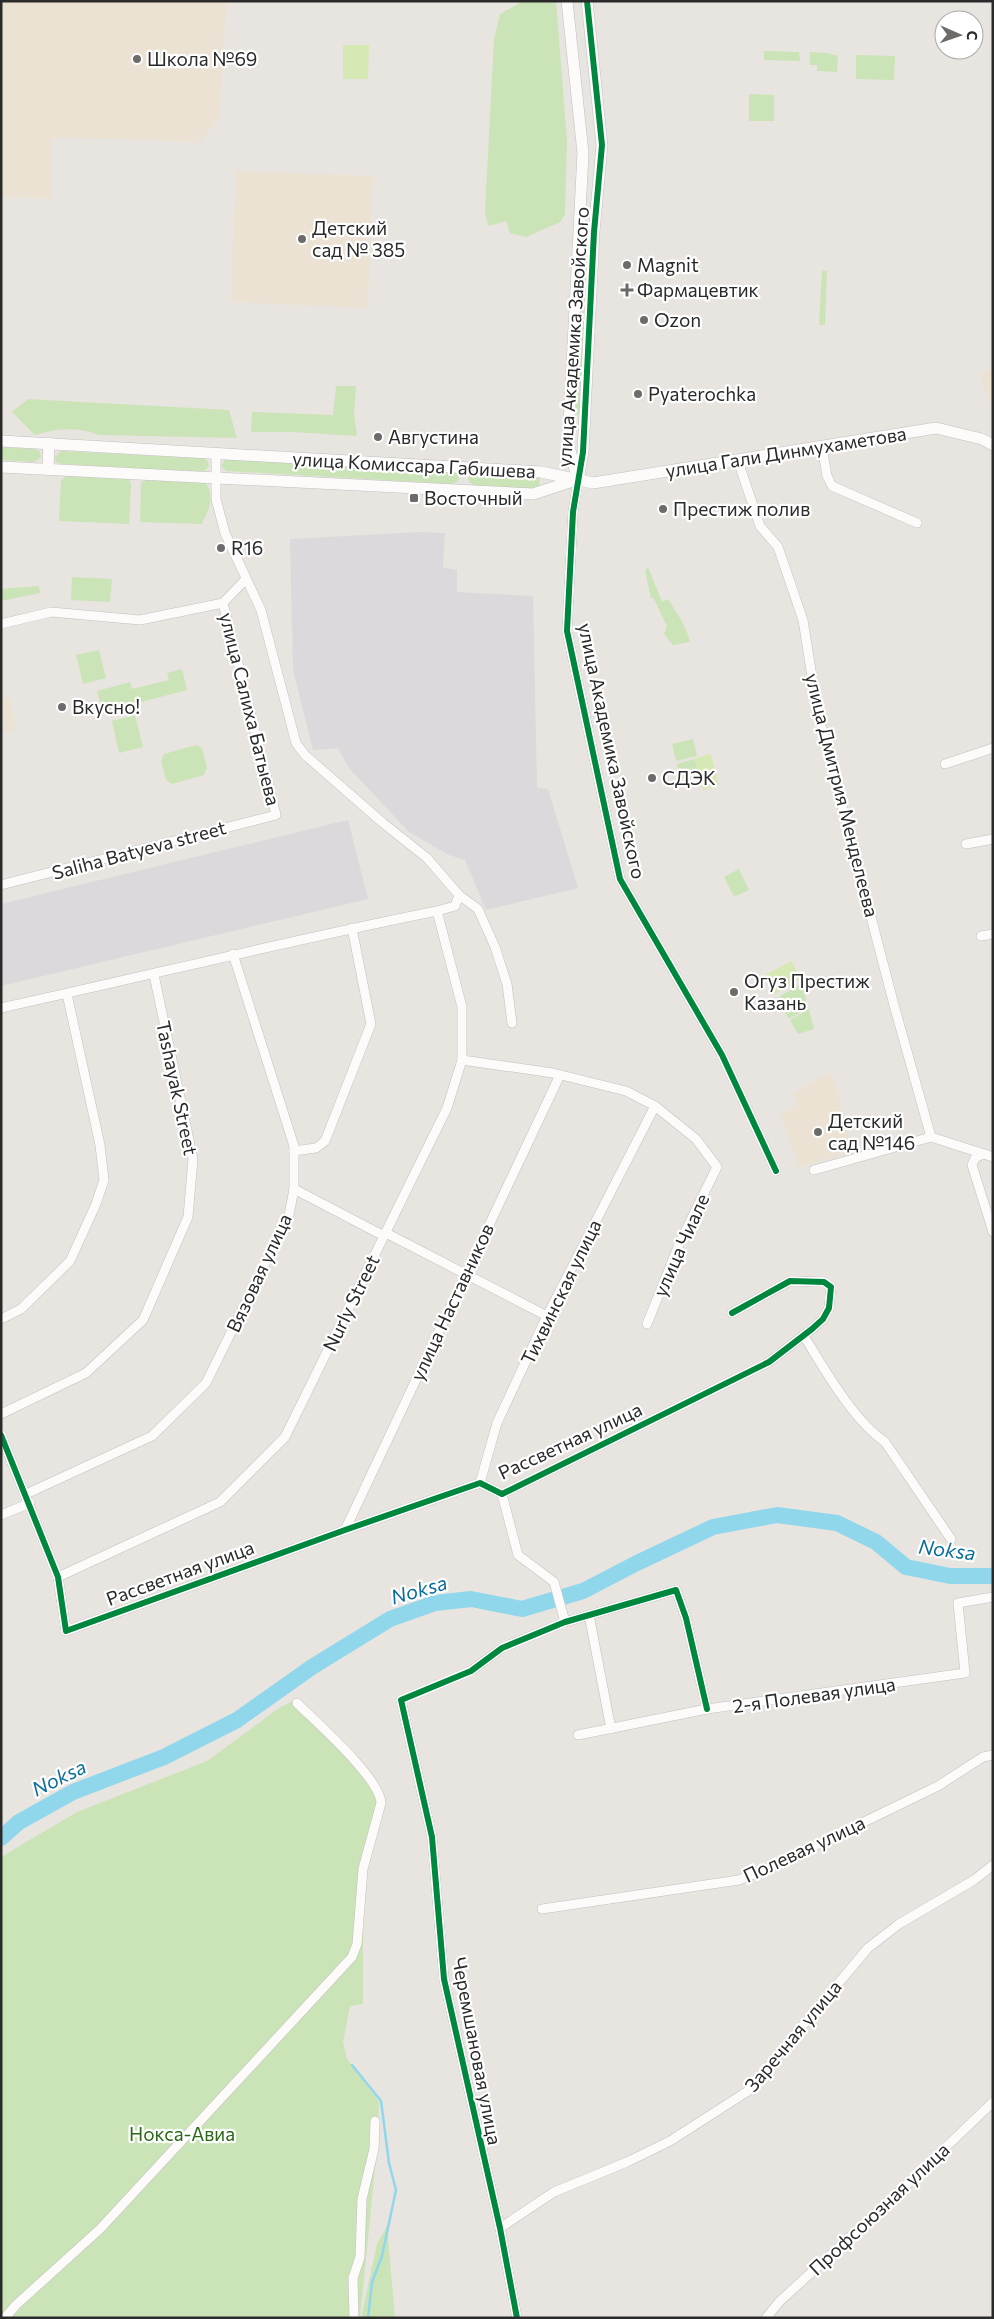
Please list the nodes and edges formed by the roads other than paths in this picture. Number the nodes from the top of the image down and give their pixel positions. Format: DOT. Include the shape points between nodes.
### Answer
graph roads {
  1 [pos="567,1"];
  2 [pos="587,1"];
  3 [pos="579,248"];
  4 [pos="594,248"];
  5 [pos="1,441"];
  6 [pos="49,444"];
  7 [pos="993,445"];
  8 [pos="822,447"];
  9 [pos="216,454"];
  10 [pos="738,460"];
  11 [pos="1,467"];
  12 [pos="466,468"];
  13 [pos="48,469"];
  14 [pos="215,479"];
  15 [pos="578,480"];
  16 [pos="465,491"];
  17 [pos="917,523"];
  18 [pos="246,578"];
  19 [pos="223,602"];
  20 [pos="1,624"];
  21 [pos="993,748"];
  22 [pos="945,764"];
  23 [pos="993,839"];
  24 [pos="966,844"];
  25 [pos="1,885"];
  26 [pos="459,895"];
  27 [pos="437,911"];
  28 [pos="352,928"];
  29 [pos="993,934"];
  30 [pos="982,936"];
  31 [pos="233,954"];
  32 [pos="154,975"];
  33 [pos="67,994"];
  34 [pos="1,1008"];
  35 [pos="512,1023"];
  36 [pos="462,1060"];
  37 [pos="560,1075"];
  38 [pos="655,1106"];
  39 [pos="931,1137"];
  40 [pos="294,1151"];
  41 [pos="983,1154"];
  42 [pos="993,1157"];
  43 [pos="814,1170"];
  44 [pos="776,1171"];
  45 [pos="294,1189"];
  46 [pos="993,1232"];
  47 [pos="385,1234"];
  48 [pos="466,1273"];
  49 [pos="732,1313"];
  50 [pos="547,1316"];
  51 [pos="1,1319"];
  52 [pos="647,1324"];
  53 [pos="804,1336"];
  54 [pos="1,1414"];
  55 [pos="1,1435"];
  56 [pos="480,1483"];
  57 [pos="502,1494"];
  58 [pos="28,1498"];
  59 [pos="1,1515"];
  60 [pos="344,1530"];
  61 [pos="951,1539"];
  62 [pos="58,1577"];
  63 [pos="993,1596"];
  64 [pos="589,1615"];
  65 [pos="565,1622"];
  66 [pos="401,1700"];
  67 [pos="297,1703"];
  68 [pos="707,1709"];
  69 [pos="611,1729"];
  70 [pos="578,1734"];
  71 [pos="993,1755"];
  72 [pos="993,1865"];
  73 [pos="542,1909"];
  74 [pos="993,2102"];
  75 [pos="375,2122"];
  76 [pos="500,2228"];
  77 [pos="5,2318"];
  78 [pos="354,2318"];
  79 [pos="517,2318"];
  80 [pos="766,2318"];
  1 -- 3 [label="street, улица Академика Завойского" via="583,154"];
  2 -- 4 [label="street, улица Академика Завойского" via="602,145"];
  3 -- 4 [label="street"];
  3 -- 15 [label="street, улица Академика Завойского" via="568,443"];
  4 -- 15 [label="street, улица Академика Завойского" via="583,452"];
  5 -- 6 [label="street, улица Комиссара Габишева"];
  6 -- 9 [label="street, улица Комиссара Габишева"];
  6 -- 13 [label="street"];
  7 -- 8 [label="street, улица Гали Динмухаметова" via="982,439 936,428"];
  8 -- 10 [label="street, улица Гали Динмухаметова"];
  8 -- 17 [label="street" via="832,486"];
  9 -- 12 [label="street, улица Комиссара Габишева"];
  9 -- 14 [label="street"];
  10 -- 15 [label="street, улица Гали Динмухаметова" via="593,483"];
  10 -- 39 [label="street, улица Дмитрия Менделеева" via="760,526 778,547 802,620 818,714"];
  11 -- 13 [label="street, улица Комиссара Габишева"];
  12 -- 15 [label="street, улица Комиссара Габишева" via="541,472"];
  12 -- 16 [label="street"];
  13 -- 14 [label="street, улица Комиссара Габишева"];
  14 -- 16 [label="street, улица Комиссара Габишева"];
  14 -- 18 [label="street" via="216,499 225,532"];
  15 -- 16 [label="street, улица Комиссара Габишева" via="533,494"];
  15 -- 44 [label="street, улица Академика Завойского" via="572,512 567,631 620,879 718,1050"];
  18 -- 19 [label="street, улица Салиха Батыева"];
  18 -- 26 [label="street" via="261,610 300,750 427,858"];
  19 -- 20 [label="street, улица Салиха Батыева" via="140,620 51,612"];
  19 -- 25 [label="street, улица Салиха Батыева" via="276,815"];
  21 -- 22 [label="street"];
  23 -- 24 [label="street"];
  26 -- 27 [label="street" via="455,906"];
  26 -- 35 [label="street" via="478,909 495,947 507,984"];
  27 -- 28 [label="street"];
  27 -- 36 [label="street, Nurly Street" via="462,1007"];
  28 -- 31 [label="street"];
  28 -- 40 [label="street" via="371,1024 325,1142 316,1148"];
  29 -- 30 [label="street"];
  31 -- 32 [label="street"];
  31 -- 40 [label="street, Вязовая улица"];
  32 -- 33 [label="street"];
  32 -- 54 [label="street, Tashayak Street" via="193,1160 188,1217 143,1320 86,1372"];
  33 -- 34 [label="street"];
  33 -- 51 [label="street" via="100,1145 104,1180 70,1260 21,1309"];
  36 -- 37 [label="street"];
  36 -- 47 [label="street, Nurly Street" via="447,1108"];
  37 -- 38 [label="street" via="626,1091"];
  37 -- 48 [label="street, улица Наставников"];
  38 -- 50 [label="street, Тихвинская улица"];
  38 -- 52 [label="street, улица Чиале" via="696,1138 716,1167 680,1242"];
  39 -- 41 [label="street"];
  39 -- 43 [label="street"];
  40 -- 45 [label="street, Вязовая улица"];
  41 -- 42 [label="street"];
  41 -- 46 [label="street" via="975,1158 972,1165"];
  45 -- 47 [label="street"];
  45 -- 58 [label="street, Вязовая улица" via="289,1214 206,1383 152,1436"];
  47 -- 48 [label="street"];
  47 -- 62 [label="street, Nurly Street" via="285,1437 220,1502"];
  48 -- 50 [label="street"];
  48 -- 60 [label="street, улица Наставников"];
  49 -- 53 [label="street, Рассветная улица" via="790,1281 824,1282 831,1287 829,1308"];
  50 -- 56 [label="street, Тихвинская улица" via="497,1424"];
  53 -- 57 [label="street, Рассветная улица" via="768,1362"];
  53 -- 61 [label="street" via="854,1410 872,1433 886,1442"];
  55 -- 58 [label="street"];
  56 -- 57 [label="street, Рассветная улица"];
  56 -- 60 [label="street, Рассветная улица"];
  57 -- 65 [label="street" via="518,1555 554,1582"];
  58 -- 59 [label="street, Вязовая улица"];
  58 -- 62 [label="street"];
  60 -- 62 [label="street, Рассветная улица" via="66,1631"];
  63 -- 68 [label="street, 2-я Полевая улица" via="958,1603 965,1673"];
  64 -- 65 [label="street, 2-я Полевая улица"];
  64 -- 68 [label="street, 2-я Полевая улица" via="676,1590 686,1618"];
  64 -- 69 [label="street"];
  65 -- 66 [label="street, 2-я Полевая улица" via="502,1648 471,1671"];
  66 -- 76 [label="street, Черемшановая улица" via="432,1837 444,1979"];
  67 -- 77 [label="street" via="368,1776 380,1794 362,1868 357,1944 352,1957 134,2194"];
  68 -- 69 [label="street"];
  69 -- 70 [label="street"];
  71 -- 73 [label="street, Полевая улица" via="983,1757 938,1786 739,1880"];
  72 -- 76 [label="street, Заречная улица" via="974,1880 899,1924 868,1948 748,2091 670,2141 554,2192"];
  74 -- 80 [label="street, Профсоюзная улица" via="779,2302"];
  75 -- 78 [label="street" via="374,2149 362,2199 360,2257 353,2278"];
  76 -- 79 [label="street, Черемшановая улица"];
}
